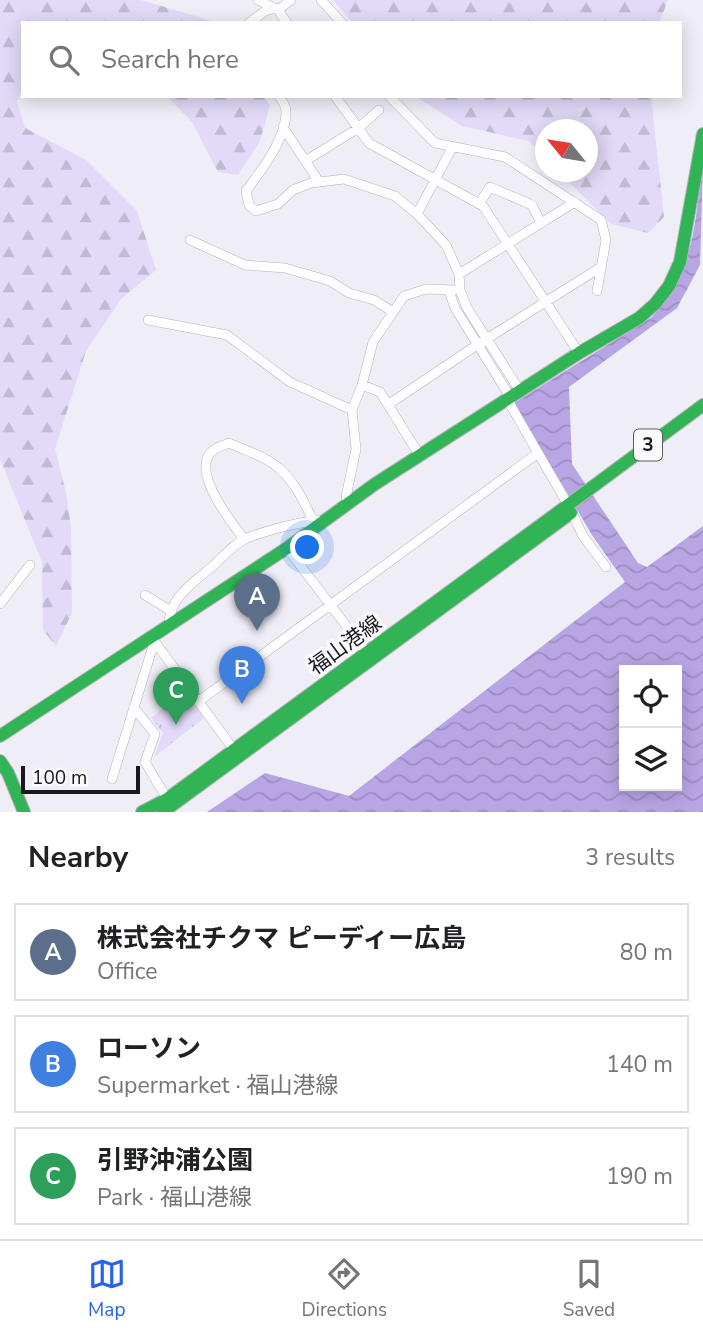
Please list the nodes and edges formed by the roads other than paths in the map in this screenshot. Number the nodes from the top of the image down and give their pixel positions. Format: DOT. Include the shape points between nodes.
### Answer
graph roads {
  1 [pos="258,0"];
  2 [pos="291,0"];
  3 [pos="321,0"];
  4 [pos="277,9"];
  5 [pos="252,21"];
  6 [pos="286,21"];
  7 [pos="340,21"];
  8 [pos="280,98"];
  9 [pos="336,98"];
  10 [pos="391,98"];
  11 [pos="379,110"];
  12 [pos="283,127"];
  13 [pos="357,129"];
  14 [pos="703,134"];
  15 [pos="452,148"];
  16 [pos="305,161"];
  17 [pos="436,180"];
  18 [pos="319,183"];
  19 [pos="575,202"];
  20 [pos="479,204"];
  21 [pos="417,214"];
  22 [pos="541,223"];
  23 [pos="190,240"];
  24 [pos="508,244"];
  25 [pos="601,267"];
  26 [pos="459,274"];
  27 [pos="460,290"];
  28 [pos="449,291"];
  29 [pos="597,291"];
  30 [pos="546,303"];
  31 [pos="393,312"];
  32 [pos="148,320"];
  33 [pos="488,340"];
  34 [pos="477,345"];
  35 [pos="579,353"];
  36 [pos="362,385"];
  37 [pos="514,395"];
  38 [pos="389,404"];
  39 [pos="703,405"];
  40 [pos="352,410"];
  41 [pos="703,415"];
  42 [pos="538,453"];
  43 [pos="420,456"];
  44 [pos="596,490"];
  45 [pos="348,504"];
  46 [pos="571,508"];
  47 [pos="319,521"];
  48 [pos="244,540"];
  49 [pos="287,548"];
  50 [pos="30,565"];
  51 [pos="606,567"];
  52 [pos="145,595"];
  53 [pos="0,604"];
  54 [pos="330,604"];
  55 [pos="171,611"];
  56 [pos="169,626"];
  57 [pos="152,638"];
  58 [pos="367,653"];
  59 [pos="199,701"];
  60 [pos="135,709"];
  61 [pos="0,736"];
  62 [pos="234,750"];
  63 [pos="0,761"];
  64 [pos="112,779"];
  65 [pos="167,799"];
  66 [pos="24,812"];
  67 [pos="142,812"];
  68 [pos="163,812"];
  1 -- 4 [label="street"];
  2 -- 4 [label="street"];
  3 -- 7 [label="street"];
  4 -- 5 [label="street"];
  4 -- 6 [label="street"];
  8 -- 12 [label="street" via="286,108"];
  9 -- 13 [label="street"];
  10 -- 15 [label="street" via="435,143"];
  11 -- 13 [label="street"];
  12 -- 16 [label="street"];
  12 -- 18 [label="street" via="267,163 246,191 248,205 256,211 278,204 293,190"];
  13 -- 16 [label="street"];
  13 -- 17 [label="street" via="369,143"];
  14 -- 35 [label="main road" via="680,262 669,286 639,318"];
  15 -- 17 [label="street"];
  15 -- 19 [label="street" via="505,157"];
  16 -- 18 [label="street"];
  17 -- 20 [label="street"];
  17 -- 21 [label="street"];
  18 -- 21 [label="street" via="344,179 395,196"];
  19 -- 22 [label="street"];
  19 -- 25 [label="street" via="601,220 606,240"];
  20 -- 22 [label="street" via="490,187 532,205"];
  20 -- 24 [label="street"];
  21 -- 26 [label="street" via="446,245"];
  22 -- 24 [label="street"];
  23 -- 31 [label="street" via="245,265 285,268 330,281"];
  24 -- 26 [label="street"];
  24 -- 30 [label="street"];
  25 -- 29 [label="street"];
  25 -- 30 [label="street"];
  26 -- 27 [label="street"];
  27 -- 28 [label="street"];
  27 -- 33 [label="street"];
  28 -- 31 [label="street" via="426,289 404,296"];
  28 -- 34 [label="street"];
  30 -- 33 [label="street"];
  30 -- 35 [label="street"];
  31 -- 36 [label="street" via="373,342"];
  32 -- 40 [label="street" via="227,335 290,382"];
  33 -- 34 [label="street"];
  33 -- 37 [label="street"];
  34 -- 37 [label="street" via="507,392"];
  34 -- 38 [label="street"];
  35 -- 37 [label="main road"];
  36 -- 38 [label="street" via="380,392"];
  36 -- 40 [label="street"];
  37 -- 42 [label="street" via="510,406"];
  37 -- 43 [label="main road"];
  38 -- 43 [label="street"];
  39 -- 44 [label="main road, 3"];
  40 -- 45 [label="street" via="356,449"];
  41 -- 44 [label="main road, 3"];
  42 -- 46 [label="street"];
  42 -- 54 [label="street"];
  43 -- 45 [label="main road"];
  44 -- 46 [label="main road, 3"];
  45 -- 47 [label="main road"];
  46 -- 51 [label="street" via="583,537"];
  46 -- 58 [label="main road, 福山港線"];
  46 -- 68 [label="main road, 福山港線"];
  47 -- 48 [label="street" via="279,526"];
  47 -- 48 [label="street" via="275,464 229,443 207,457 205,472"];
  47 -- 49 [label="main road"];
  48 -- 55 [label="street" via="191,581"];
  49 -- 54 [label="street"];
  49 -- 56 [label="main road"];
  50 -- 53 [label="street"];
  52 -- 55 [label="street"];
  54 -- 58 [label="street"];
  54 -- 59 [label="street"];
  55 -- 56 [label="street"];
  56 -- 57 [label="main road"];
  57 -- 59 [label="street"];
  57 -- 60 [label="street"];
  57 -- 61 [label="main road"];
  58 -- 62 [label="main road, 福山港線"];
  59 -- 62 [label="street"];
  60 -- 64 [label="street"];
  60 -- 65 [label="street" via="155,734 145,762"];
  62 -- 65 [label="main road, 福山港線"];
  63 -- 66 [label="main road"];
  65 -- 67 [label="main road, 福山港線"];
}
